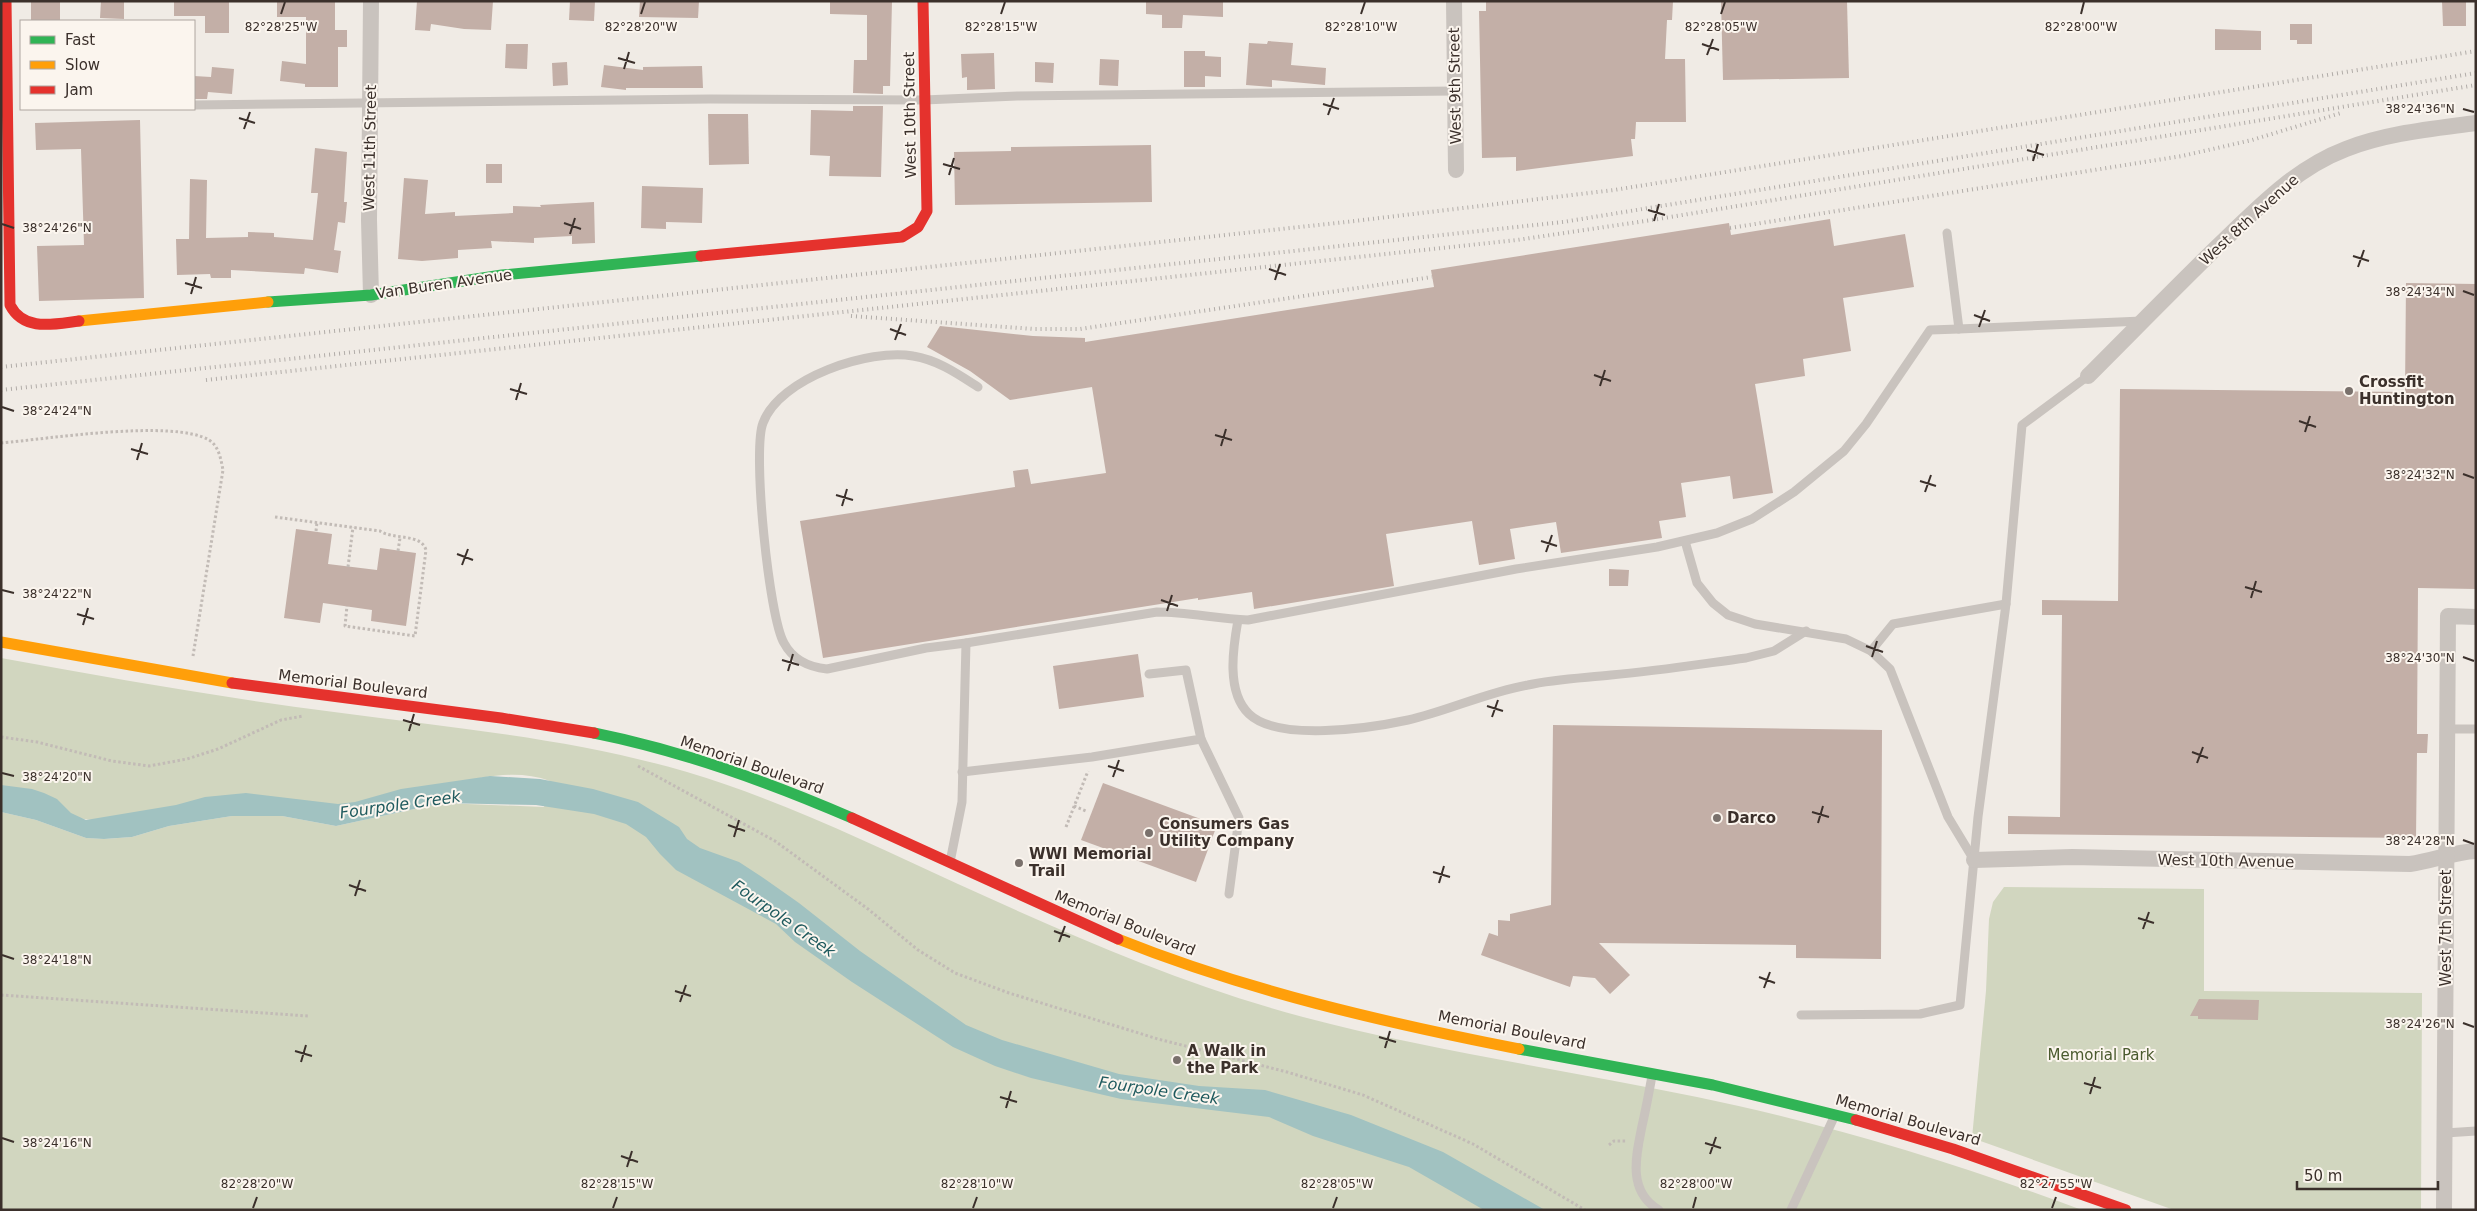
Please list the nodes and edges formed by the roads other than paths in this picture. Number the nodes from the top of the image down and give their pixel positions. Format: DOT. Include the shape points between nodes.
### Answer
graph roads {
  1 [pos="6,1"];
  2 [pos="371,1"];
  3 [pos="923,1"];
  4 [pos="1454,1"];
  5 [pos="1454,91"];
  6 [pos="924,100"];
  7 [pos="370,102"];
  8 [pos="195,105"];
  9 [pos="7,108"];
  10 [pos="2476,123"];
  11 [pos="1456,170"];
  12 [pos="920,226"];
  13 [pos="1947,233"];
  14 [pos="5,276"];
  15 [pos="371,295"];
  16 [pos="2142,321"];
  17 [pos="1960,329"];
  18 [pos="2088,376"];
  19 [pos="978,387"];
  20 [pos="1685,541"];
  21 [pos="2006,604"];
  22 [pos="2476,616"];
  23 [pos="1238,620"];
  24 [pos="1806,631"];
  25 [pos="1,642"];
  26 [pos="966,643"];
  27 [pos="1871,651"];
  28 [pos="1149,674"];
  29 [pos="2448,729"];
  30 [pos="2476,729"];
  31 [pos="1201,739"];
  32 [pos="962,772"];
  33 [pos="2476,851"];
  34 [pos="2446,855"];
  35 [pos="1974,860"];
  36 [pos="950,863"];
  37 [pos="1229,894"];
  38 [pos="1801,1016"];
  39 [pos="1653,1073"];
  40 [pos="1836,1114"];
  41 [pos="2476,1131"];
  42 [pos="2445,1133"];
  43 [pos="1659,1210"];
  44 [pos="1791,1210"];
  45 [pos="2126,1210"];
  46 [pos="2444,1210"];
  1 -- 9 [label="street, Van Buren Avenue"];
  2 -- 7 [label="street, West 11th Street"];
  3 -- 6 [label="street, West 10th Street"];
  4 -- 5 [label="street, West 9th Street"];
  5 -- 6 [label="lane"];
  5 -- 11 [label="street, West 9th Street"];
  6 -- 7 [label="lane"];
  6 -- 12 [label="street, West 10th Street" via="927,211"];
  7 -- 8 [label="lane"];
  7 -- 15 [label="street, West 11th Street"];
  9 -- 14 [label="street, Van Buren Avenue"];
  10 -- 16 [label="street, West 8th Avenue" via="2391,136 2345,149 2324,159 2277,191"];
  12 -- 15 [label="street, Van Buren Avenue" via="902,237 889,239 502,274"];
  13 -- 17 [label="lane"];
  14 -- 15 [label="street, Van Buren Avenue" via="14,314 22,321 46,325 233,305"];
  16 -- 17 [label="lane"];
  16 -- 18 [label="street, West 8th Avenue"];
  17 -- 20 [label="lane" via="1930,330 1844,451 1794,492 1752,519"];
  18 -- 21 [label="lane" via="2022,425"];
  19 -- 26 [label="lane" via="950,369 914,356 890,354 870,358 828,370 785,392 762,423 759,443 758,472 777,624 782,641 790,652 814,668 827,669"];
  20 -- 23 [label="lane"];
  20 -- 24 [label="lane" via="1697,583 1728,615 1755,624"];
  21 -- 27 [label="lane" via="1892,624"];
  21 -- 35 [label="lane"];
  22 -- 29 [label="street, West 7th Street" via="2448,616"];
  23 -- 24 [label="lane" via="1233,658 1235,688 1240,702 1250,715 1265,723 1305,732 1407,720 1528,685 1746,658 1774,651"];
  23 -- 26 [label="lane" via="1157,612"];
  24 -- 27 [label="lane" via="1846,638"];
  25 -- 36 [label="street, Memorial Boulevard" via="190,677 550,725 658,748 801,796"];
  26 -- 32 [label="lane"];
  27 -- 35 [label="lane" via="1890,669 1948,816"];
  28 -- 31 [label="lane" via="1186,670"];
  29 -- 30 [label="lane"];
  29 -- 34 [label="street, West 7th Street"];
  31 -- 32 [label="lane" via="1092,757"];
  31 -- 37 [label="lane" via="1239,818"];
  32 -- 36 [label="lane" via="959,827"];
  33 -- 34 [label="street, West 10th Avenue"];
  34 -- 35 [label="street, West 10th Avenue" via="2429,862 2410,864 2072,857"];
  34 -- 42 [label="street, West 7th Street"];
  35 -- 38 [label="lane" via="1960,1005 1920,1014"];
  36 -- 39 [label="street, Memorial Boulevard" via="1137,946 1266,990 1399,1023"];
  39 -- 40 [label="street, Memorial Boulevard"];
  39 -- 43 [label="lane" via="1635,1168 1640,1190"];
  40 -- 44 [label="lane"];
  40 -- 45 [label="street, Memorial Boulevard" via="1967,1153"];
  41 -- 42 [label="lane"];
  42 -- 46 [label="street, West 7th Street"];
}
